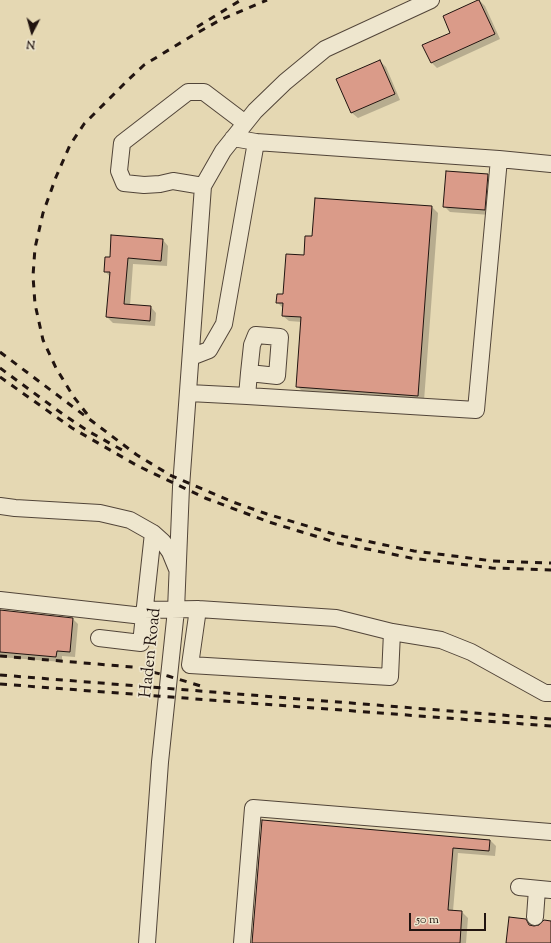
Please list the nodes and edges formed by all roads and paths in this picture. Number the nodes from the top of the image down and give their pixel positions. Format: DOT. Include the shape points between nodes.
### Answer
graph roads {
  1 [pos="431,0"];
  2 [pos="245,123"];
  3 [pos="233,138"];
  4 [pos="256,142"];
  5 [pos="499,159"];
  6 [pos="551,164"];
  7 [pos="203,186"];
  8 [pos="191,357"];
  9 [pos="249,374"];
  10 [pos="189,392"];
  11 [pos="247,396"];
  12 [pos="0,506"];
  13 [pos="153,533"];
  14 [pos="179,574"];
  15 [pos="0,600"];
  16 [pos="198,609"];
  17 [pos="176,610"];
  18 [pos="143,613"];
  19 [pos="392,632"];
  20 [pos="98,638"];
  21 [pos="551,693"];
  22 [pos="551,832"];
  23 [pos="519,887"];
  24 [pos="544,890"];
  25 [pos="534,917"];
  26 [pos="147,943"];
  27 [pos="242,943"];
  1 -- 2 [label="street" via="326,50 285,82"];
  2 -- 3 [label="street"];
  2 -- 7 [label="street" via="204,92 188,92 122,143 119,171 124,183 144,185 173,181"];
  3 -- 4 [label="street"];
  3 -- 7 [label="street"];
  4 -- 5 [label="street"];
  4 -- 8 [label="street" via="224,324 209,350"];
  5 -- 6 [label="street"];
  5 -- 11 [label="street" via="476,410"];
  7 -- 8 [label="street"];
  8 -- 10 [label="street"];
  9 -- 11 [label="street"];
  10 -- 11 [label="street"];
  10 -- 14 [label="street" via="181,487"];
  12 -- 13 [label="street, Haden Road" via="100,513 130,520"];
  13 -- 14 [label="street, Haden Road" via="170,552"];
  13 -- 18 [label="street"];
  14 -- 17 [label="street, Haden Road"];
  15 -- 18 [label="street"];
  16 -- 17 [label="street"];
  16 -- 19 [label="street" via="336,618"];
  16 -- 19 [label="street" via="190,665 390,677"];
  17 -- 18 [label="street"];
  17 -- 26 [label="street, Haden Road" via="160,762"];
  18 -- 20 [label="street" via="141,643"];
  19 -- 21 [label="street" via="441,640 471,652 545,693"];
  22 -- 27 [label="street" via="253,808"];
  23 -- 24 [label="street"];
  24 -- 25 [label="street"];
}
